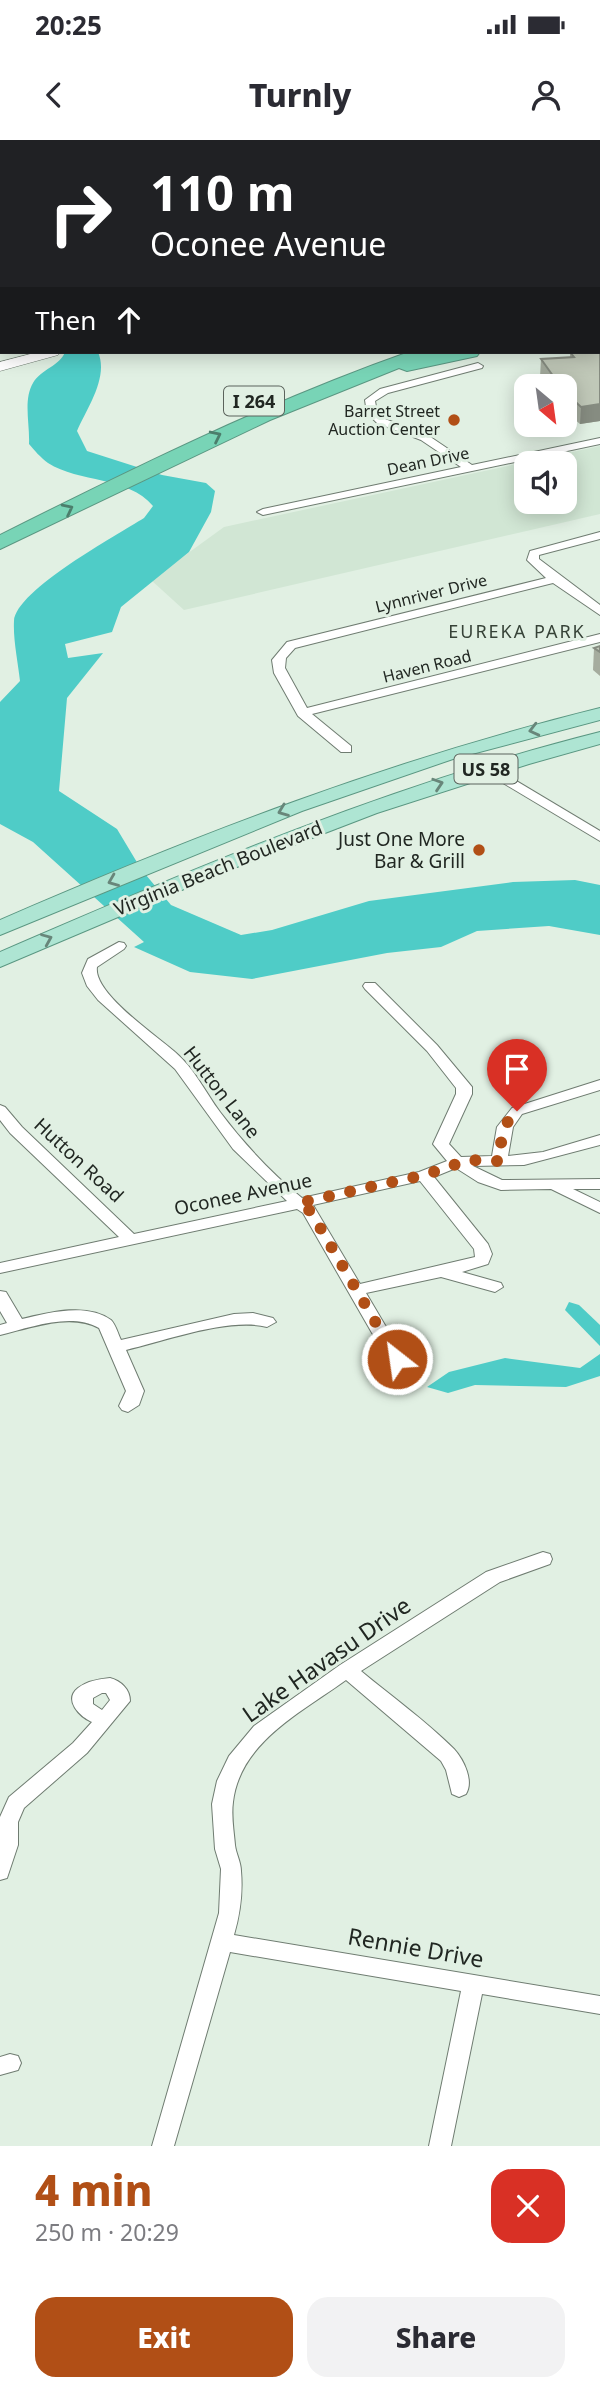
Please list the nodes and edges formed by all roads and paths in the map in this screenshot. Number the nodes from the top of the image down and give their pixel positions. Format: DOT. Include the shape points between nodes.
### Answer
graph roads {
  1 [pos="45,354"];
  2 [pos="377,354"];
  3 [pos="420,354"];
  4 [pos="474,359"];
  5 [pos="0,367"];
  6 [pos="332,385"];
  7 [pos="600,441"];
  8 [pos="470,468"];
  9 [pos="263,512"];
  10 [pos="0,522"];
  11 [pos="600,535"];
  12 [pos="0,546"];
  13 [pos="555,579"];
  14 [pos="600,611"];
  15 [pos="600,638"];
  16 [pos="302,713"];
  17 [pos="600,714"];
  18 [pos="600,738"];
  19 [pos="346,749"];
  20 [pos="488,768"];
  21 [pos="600,837"];
  22 [pos="0,928"];
  23 [pos="119,946"];
  24 [pos="0,960"];
  25 [pos="370,986"];
  26 [pos="600,1085"];
  27 [pos="0,1110"];
  28 [pos="600,1140"];
  29 [pos="500,1161"];
  30 [pos="458,1163"];
  31 [pos="424,1175"];
  32 [pos="600,1184"];
  33 [pos="554,1185"];
  34 [pos="299,1203"];
  35 [pos="600,1208"];
  36 [pos="130,1239"];
  37 [pos="0,1268"];
  38 [pos="442,1271"];
  39 [pos="495,1287"];
  40 [pos="356,1290"];
  41 [pos="0,1296"];
  42 [pos="268,1322"];
  43 [pos="8,1328"];
  44 [pos="116,1347"];
  45 [pos="397,1359"];
  46 [pos="128,1406"];
  47 [pos="544,1559"];
  48 [pos="347,1670"];
  49 [pos="106,1719"];
  50 [pos="458,1789"];
  51 [pos="0,1872"];
  52 [pos="224,1942"];
  53 [pos="473,1984"];
  54 [pos="600,2005"];
  55 [pos="163,2146"];
  56 [pos="440,2146"];
  1 -- 5 [label="street"];
  2 -- 10 [label="highway, I 264" via="288,386"];
  3 -- 6 [label="highway, I 264"];
  4 -- 6 [label="highway" via="430,359"];
  4 -- 8 [label="street" via="370,400 372,412 381,421 425,438"];
  12 -- 6 [label="highway, I 264, one-way" via="235,426"];
  7 -- 8 [label="street, Dean Drive"];
  8 -- 9 [label="street, Dean Drive"];
  11 -- 13 [label="street" via="534,553 533,560"];
  13 -- 14 [label="street"];
  13 -- 16 [label="street, Lynnriver Drive" via="291,645 278,663"];
  15 -- 16 [label="street, Haven Road"];
  16 -- 19 [label="street"];
  17 -- 22 [label="main road, Virginia Beach Boulevard / US 58, one-way" via="390,772 257,821"];
  18 -- 20 [label="main road, Virginia Beach Boulevard / US 58"];
  20 -- 21 [label="street"];
  24 -- 20 [label="main road, Virginia Beach Boulevard / US 58, one-way" via="373,805"];
  23 -- 34 [label="street, Hutton Lane" via="93,962 91,981 122,1015 175,1060 216,1119 289,1198"];
  25 -- 30 [label="street" via="464,1087 441,1144"];
  26 -- 29 [label="street" via="517,1111 500,1144"];
  27 -- 36 [label="street, Hutton Road"];
  28 -- 29 [label="street, Oconee Avenue" via="545,1156"];
  29 -- 30 [label="street, Oconee Avenue"];
  30 -- 31 [label="street, Oconee Avenue"];
  30 -- 33 [label="street" via="500,1185"];
  31 -- 34 [label="street, Oconee Avenue"];
  31 -- 38 [label="street" via="484,1254 470,1265"];
  32 -- 33 [label="street"];
  33 -- 35 [label="street"];
  34 -- 36 [label="street, Oconee Avenue"];
  34 -- 40 [label="street" via="309,1210"];
  36 -- 37 [label="street, Oconee Avenue"];
  38 -- 39 [label="street"];
  38 -- 40 [label="street"];
  40 -- 45 [label="street"];
  41 -- 43 [label="street"];
  42 -- 44 [label="street" via="234,1319"];
  43 -- 44 [label="street" via="76,1315 92,1317 106,1325"];
  44 -- 46 [label="street" via="135,1391"];
  47 -- 48 [label="street, Lake Havasu Drive" via="493,1577"];
  48 -- 50 [label="street" via="449,1756"];
  48 -- 52 [label="street, Lake Havasu Drive" via="261,1731 236,1761 222,1804 232,1881"];
  49 -- 51 [label="street" via="16,1803 8,1822 8,1845"];
  52 -- 53 [label="street, Rennie Drive"];
  52 -- 55 [label="street, Lake Havasu Drive"];
  53 -- 54 [label="street, Rennie Drive"];
  53 -- 56 [label="street"];
}
